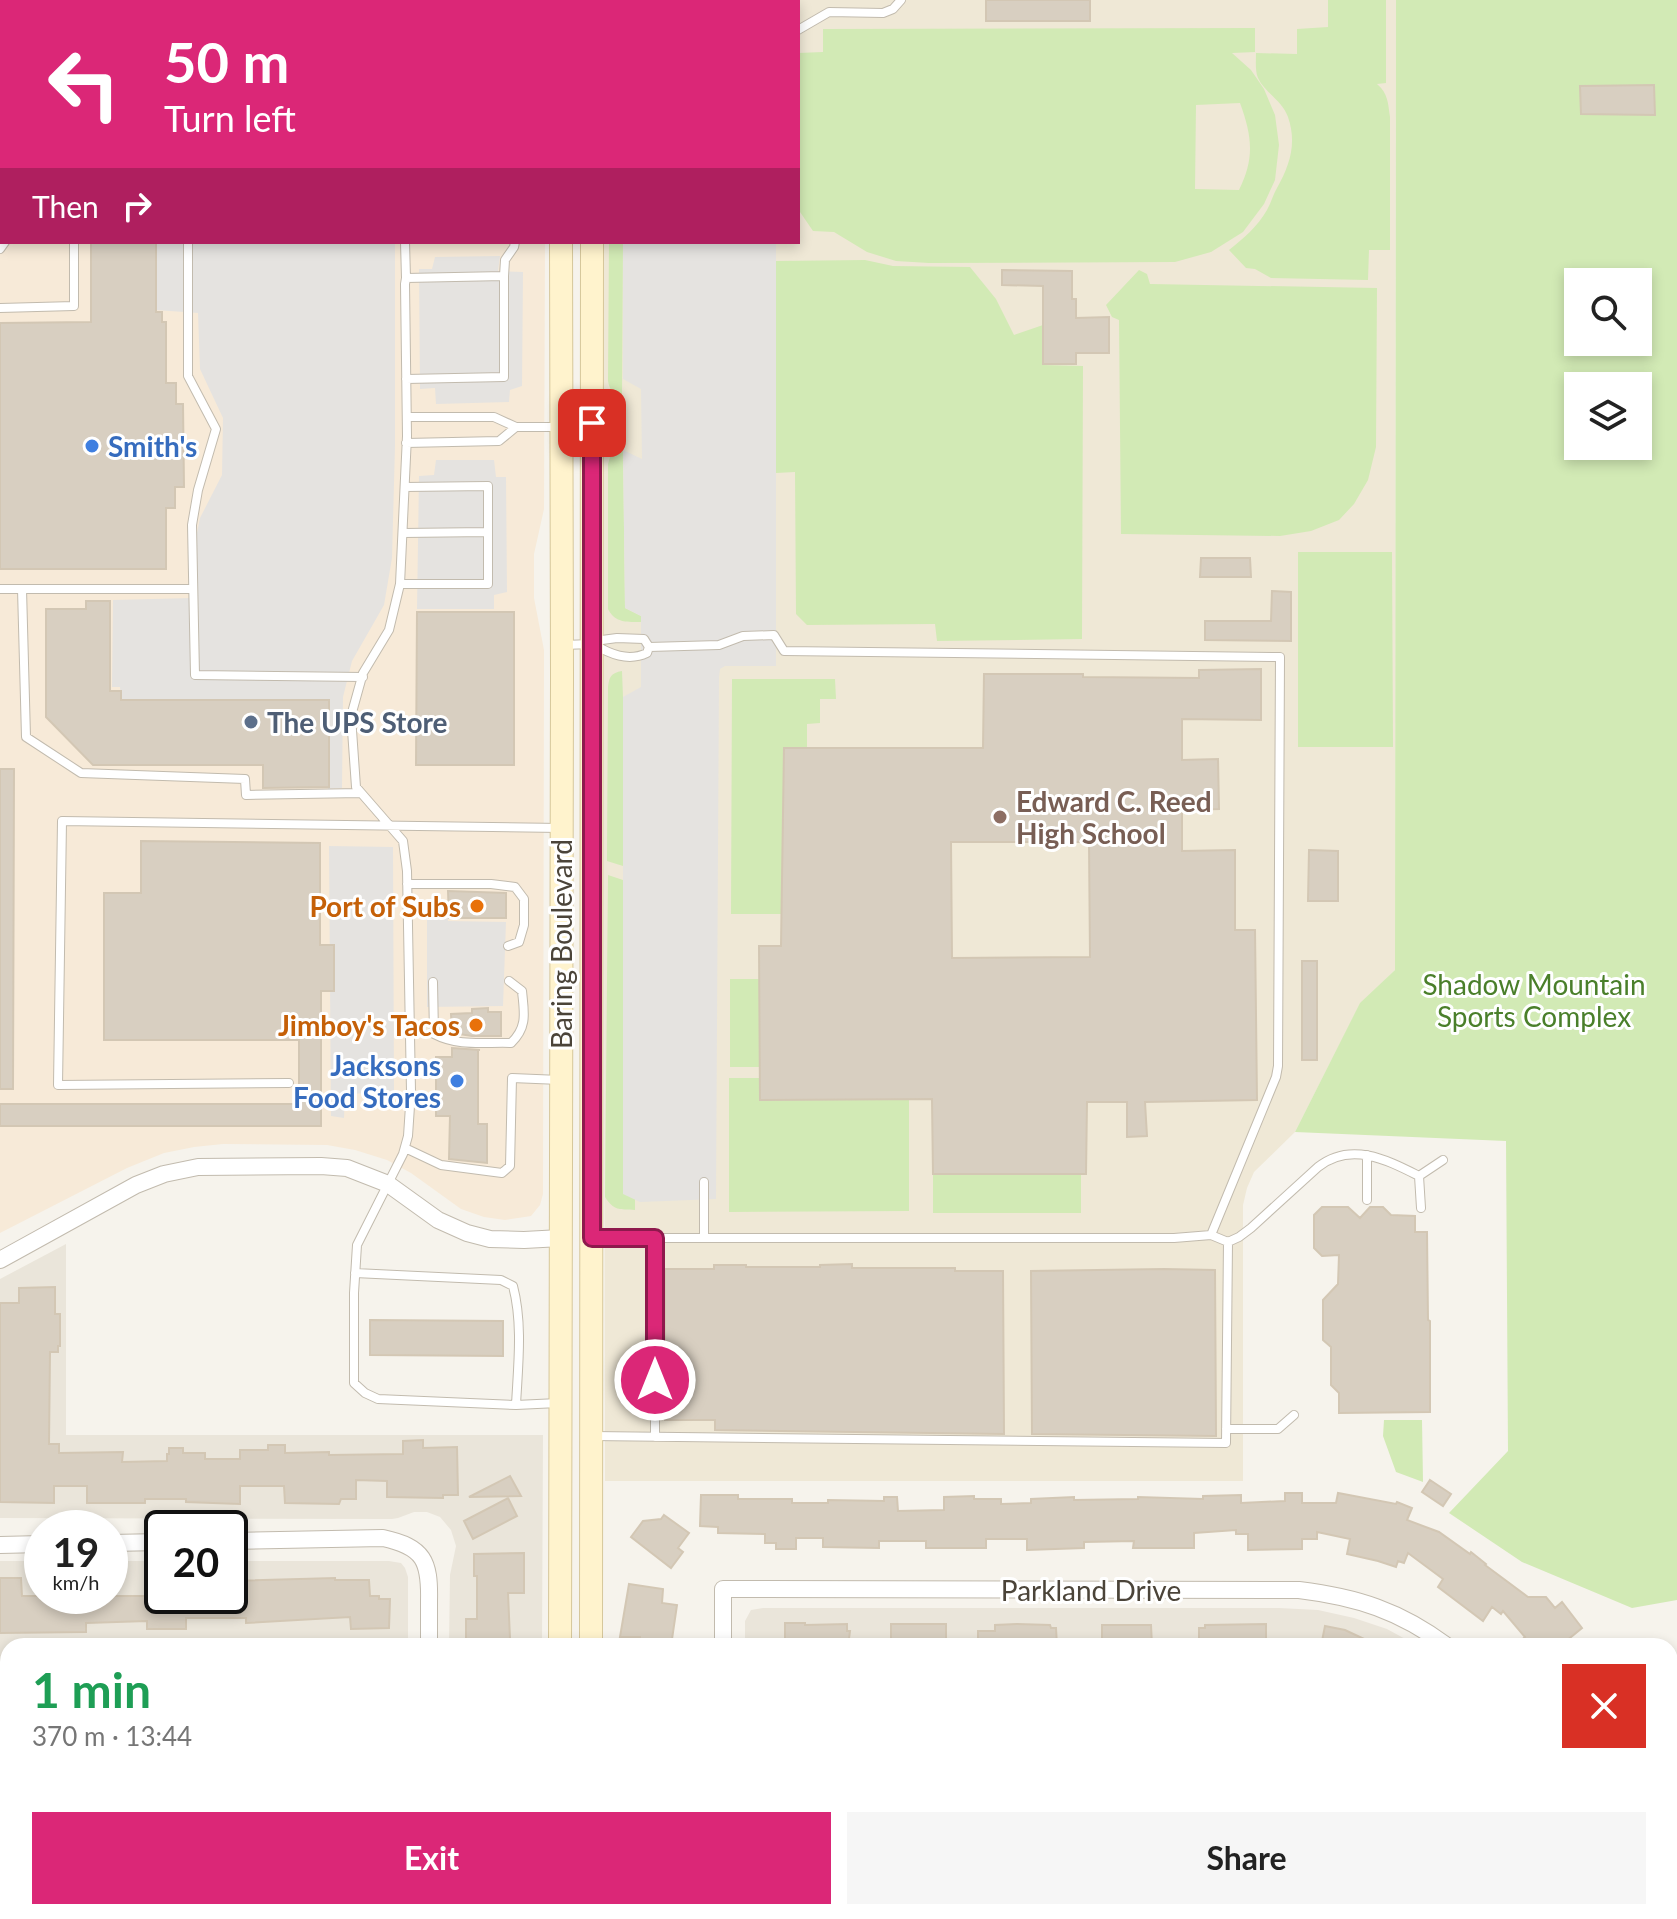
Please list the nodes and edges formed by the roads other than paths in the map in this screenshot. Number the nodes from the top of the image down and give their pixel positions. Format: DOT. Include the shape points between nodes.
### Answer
graph roads {
  1 [pos="901,0"];
  2 [pos="800,29"];
  3 [pos="74,244"];
  4 [pos="188,244"];
  5 [pos="405,244"];
  6 [pos="515,244"];
  7 [pos="561,244"];
  8 [pos="592,244"];
  9 [pos="504,276"];
  10 [pos="406,278"];
  11 [pos="0,308"];
  12 [pos="406,379"];
  13 [pos="407,417"];
  14 [pos="592,423"];
  15 [pos="516,427"];
  16 [pos="561,427"];
  17 [pos="406,443"];
  18 [pos="405,487"];
  19 [pos="488,532"];
  20 [pos="403,533"];
  21 [pos="400,584"];
  22 [pos="0,589"];
  23 [pos="22,589"];
  24 [pos="193,589"];
  25 [pos="592,644"];
  26 [pos="562,645"];
  27 [pos="649,647"];
  28 [pos="363,677"];
  29 [pos="361,793"];
  30 [pos="389,825"];
  31 [pos="562,828"];
  32 [pos="407,884"];
  33 [pos="508,946"];
  34 [pos="509,981"];
  35 [pos="433,982"];
  36 [pos="561,1080"];
  37 [pos="289,1083"];
  38 [pos="405,1148"];
  39 [pos="1367,1155"];
  40 [pos="1443,1160"];
  41 [pos="1419,1176"];
  42 [pos="704,1182"];
  43 [pos="388,1184"];
  44 [pos="1367,1200"];
  45 [pos="1421,1208"];
  46 [pos="1211,1235"];
  47 [pos="561,1238"];
  48 [pos="592,1238"];
  49 [pos="655,1238"];
  50 [pos="704,1238"];
  51 [pos="1228,1242"];
  52 [pos="0,1260"];
  53 [pos="355,1273"];
  54 [pos="561,1403"];
  55 [pos="516,1405"];
  56 [pos="1294,1415"];
  57 [pos="1226,1429"];
  58 [pos="592,1436"];
  59 [pos="655,1437"];
  60 [pos="248,1541"];
  61 [pos="24,1544"];
  62 [pos="0,1545"];
  63 [pos="429,1638"];
  64 [pos="560,1638"];
  65 [pos="591,1638"];
  66 [pos="723,1638"];
  67 [pos="1436,1638"];
  1 -- 2 [label="lane" via="883,13 829,12"];
  3 -- 11 [label="lane" via="74,306"];
  4 -- 24 [label="lane" via="188,376 216,429 192,525"];
  5 -- 10 [label="lane"];
  6 -- 9 [label="lane" via="505,260"];
  7 -- 16 [label="main road, Baring Boulevard"];
  8 -- 14 [label="main road, Baring Boulevard"];
  9 -- 10 [label="lane"];
  9 -- 12 [label="lane" via="504,377"];
  10 -- 12 [label="lane"];
  12 -- 13 [label="lane"];
  13 -- 15 [label="lane" via="494,417"];
  13 -- 17 [label="lane"];
  14 -- 16 [label="lane"];
  14 -- 25 [label="main road, Baring Boulevard"];
  15 -- 16 [label="lane"];
  15 -- 17 [label="lane" via="499,441"];
  16 -- 26 [label="main road, Baring Boulevard"];
  17 -- 18 [label="lane"];
  18 -- 19 [label="lane" via="488,486"];
  18 -- 20 [label="lane"];
  19 -- 20 [label="lane"];
  19 -- 21 [label="lane" via="488,584"];
  20 -- 21 [label="lane"];
  21 -- 28 [label="lane" via="389,630"];
  22 -- 23 [label="lane"];
  23 -- 24 [label="lane"];
  23 -- 29 [label="lane" via="26,737 81,773 245,779 246,795"];
  24 -- 28 [label="lane" via="195,675"];
  25 -- 26 [label="lane"];
  25 -- 27 [label="lane" via="638,638"];
  25 -- 27 [label="lane" via="620,657 640,656"];
  25 -- 48 [label="main road, Baring Boulevard"];
  26 -- 31 [label="main road, Baring Boulevard"];
  27 -- 46 [label="lane" via="719,645 743,636 774,635 784,651 1280,657 1278,1066"];
  28 -- 29 [label="lane" via="351,716 356,787"];
  29 -- 30 [label="lane"];
  30 -- 31 [label="lane"];
  30 -- 32 [label="lane" via="403,841"];
  30 -- 37 [label="lane" via="62,821 58,1085"];
  31 -- 36 [label="main road, Baring Boulevard"];
  32 -- 33 [label="lane" via="515,887 524,899 524,925 519,942"];
  32 -- 38 [label="lane" via="411,1091"];
  34 -- 35 [label="lane" via="522,991 524,1015 520,1034 511,1043 462,1043 434,1034"];
  36 -- 38 [label="lane" via="512,1078 510,1166 502,1173 441,1165"];
  36 -- 47 [label="main road, Baring Boulevard"];
  38 -- 43 [label="lane"];
  39 -- 41 [label="lane"];
  39 -- 44 [label="lane"];
  39 -- 51 [label="lane" via="1328,1159"];
  40 -- 41 [label="lane"];
  41 -- 45 [label="lane"];
  42 -- 50 [label="lane"];
  43 -- 47 [label="street" via="438,1220 467,1233 490,1239"];
  43 -- 52 [label="street" via="347,1168 321,1166 187,1169 136,1185"];
  43 -- 53 [label="lane" via="357,1245"];
  46 -- 50 [label="lane"];
  46 -- 51 [label="lane"];
  47 -- 48 [label="main road"];
  47 -- 54 [label="main road, Baring Boulevard"];
  48 -- 49 [label="lane"];
  48 -- 58 [label="main road, Baring Boulevard"];
  49 -- 50 [label="lane"];
  49 -- 59 [label="lane"];
  51 -- 57 [label="lane"];
  53 -- 55 [label="lane" via="354,1383 365,1393 378,1399"];
  53 -- 55 [label="lane" via="501,1280 513,1286"];
  54 -- 55 [label="lane"];
  54 -- 64 [label="main road, Baring Boulevard"];
  56 -- 57 [label="lane" via="1278,1429"];
  57 -- 59 [label="lane" via="1226,1443"];
  58 -- 59 [label="lane"];
  58 -- 65 [label="main road, Baring Boulevard"];
  60 -- 63 [label="street" via="401,1542 427,1567"];
  61 -- 62 [label="street"];
  66 -- 67 [label="street, Parkland Drive" via="723,1589 1299,1590 1367,1603"];
}
